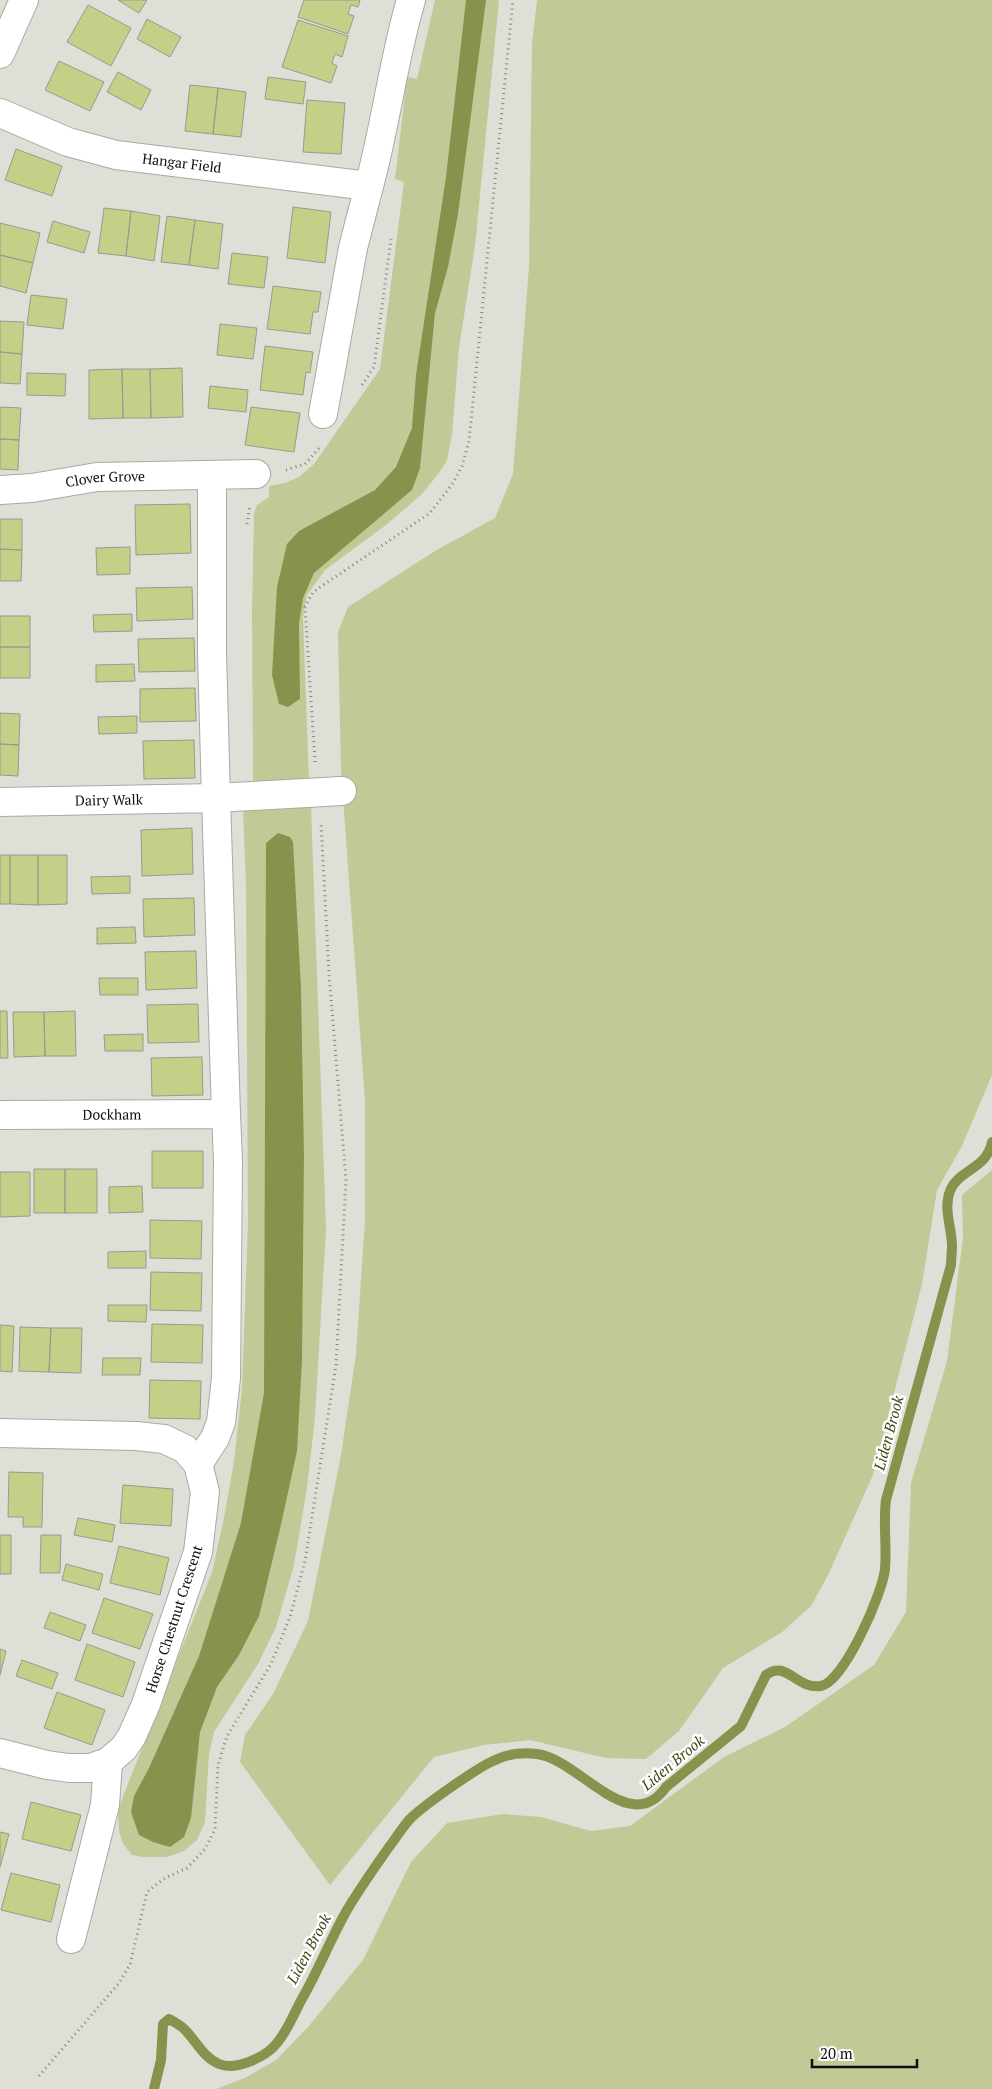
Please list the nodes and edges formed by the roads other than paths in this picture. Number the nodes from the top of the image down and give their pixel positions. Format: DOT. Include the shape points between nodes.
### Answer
graph roads {
  1 [pos="24,0"];
  2 [pos="411,0"];
  3 [pos="0,54"];
  4 [pos="0,112"];
  5 [pos="369,186"];
  6 [pos="323,414"];
  7 [pos="212,476"];
  8 [pos="256,486"];
  9 [pos="0,490"];
  10 [pos="330,791"];
  11 [pos="216,798"];
  12 [pos="0,802"];
  13 [pos="0,1114"];
  14 [pos="226,1114"];
  15 [pos="0,1433"];
  16 [pos="198,1464"];
  17 [pos="0,1753"];
  18 [pos="108,1762"];
  19 [pos="71,1939"];
  1 -- 3 [label="street"];
  2 -- 5 [label="street"];
  4 -- 5 [label="street, Hangar Field" via="68,142 116,154"];
  5 -- 6 [label="street" via="351,258"];
  7 -- 8 [label="street, Clover Grove"];
  7 -- 9 [label="street, Clover Grove" via="96,476 32,488"];
  7 -- 11 [label="street"];
  10 -- 11 [label="street, Dairy Walk"];
  11 -- 12 [label="street, Dairy Walk"];
  11 -- 14 [label="street"];
  13 -- 14 [label="street, Dockham"];
  14 -- 16 [label="street" via="226,1378 221,1422"];
  15 -- 16 [label="street" via="136,1436 164,1440 185,1449"];
  16 -- 18 [label="street, Horse Chestnut Crescent" via="205,1492 198,1552 136,1728 124,1748"];
  17 -- 18 [label="street, Horse Chestnut Crescent" via="69,1768 90,1768"];
  18 -- 19 [label="street" via="105,1805"];
}
